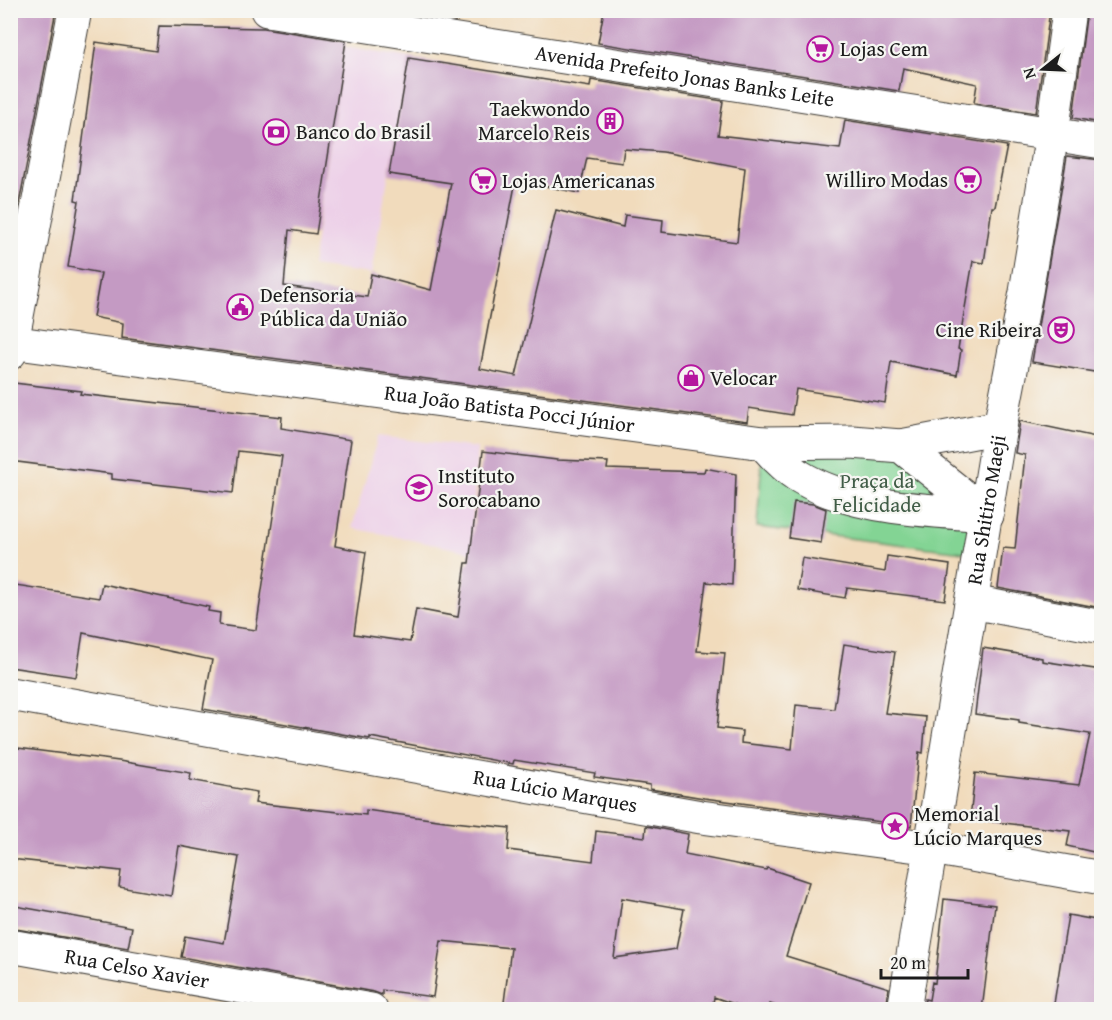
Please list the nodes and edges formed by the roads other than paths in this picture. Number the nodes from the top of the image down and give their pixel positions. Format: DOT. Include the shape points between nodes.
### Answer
graph roads {
  1 [pos="75,10"];
  2 [pos="267,10"];
  3 [pos="1069,10"];
  4 [pos="1052,135"];
  5 [pos="1101,142"];
  6 [pos="11,346"];
  7 [pos="1000,427"];
  8 [pos="763,443"];
  9 [pos="902,446"];
  10 [pos="987,515"];
  11 [pos="972,602"];
  12 [pos="1101,627"];
  13 [pos="10,694"];
  14 [pos="932,848"];
  15 [pos="1101,878"];
  16 [pos="10,946"];
  17 [pos="370,1010"];
  18 [pos="904,1010"];
  1 -- 6 [label="street"];
  2 -- 4 [label="street, Avenida Prefeito Jonas Banks Leite"];
  3 -- 4 [label="street, Rua Shitiro Maeji"];
  4 -- 5 [label="street, Avenida Prefeito Jonas Banks Leite"];
  4 -- 7 [label="street, Rua Shitiro Maeji"];
  6 -- 8 [label="street, Rua João Batista Pocci Júnior"];
  7 -- 9 [label="street, Rua João Batista Pocci Júnior"];
  7 -- 10 [label="street, Rua Shitiro Maeji"];
  8 -- 9 [label="street, Rua João Batista Pocci Júnior"];
  8 -- 10 [label="street" via="795,474 838,493 911,509"];
  9 -- 10 [label="street"];
  10 -- 11 [label="street, Rua Shitiro Maeji"];
  11 -- 12 [label="street"];
  11 -- 14 [label="street, Rua Shitiro Maeji"];
  13 -- 14 [label="street, Rua Lúcio Marques" via="714,819"];
  14 -- 15 [label="street, Rua Lúcio Marques"];
  14 -- 18 [label="street, Rua Shitiro Maeji"];
  16 -- 17 [label="street, Rua Celso Xavier"];
}
